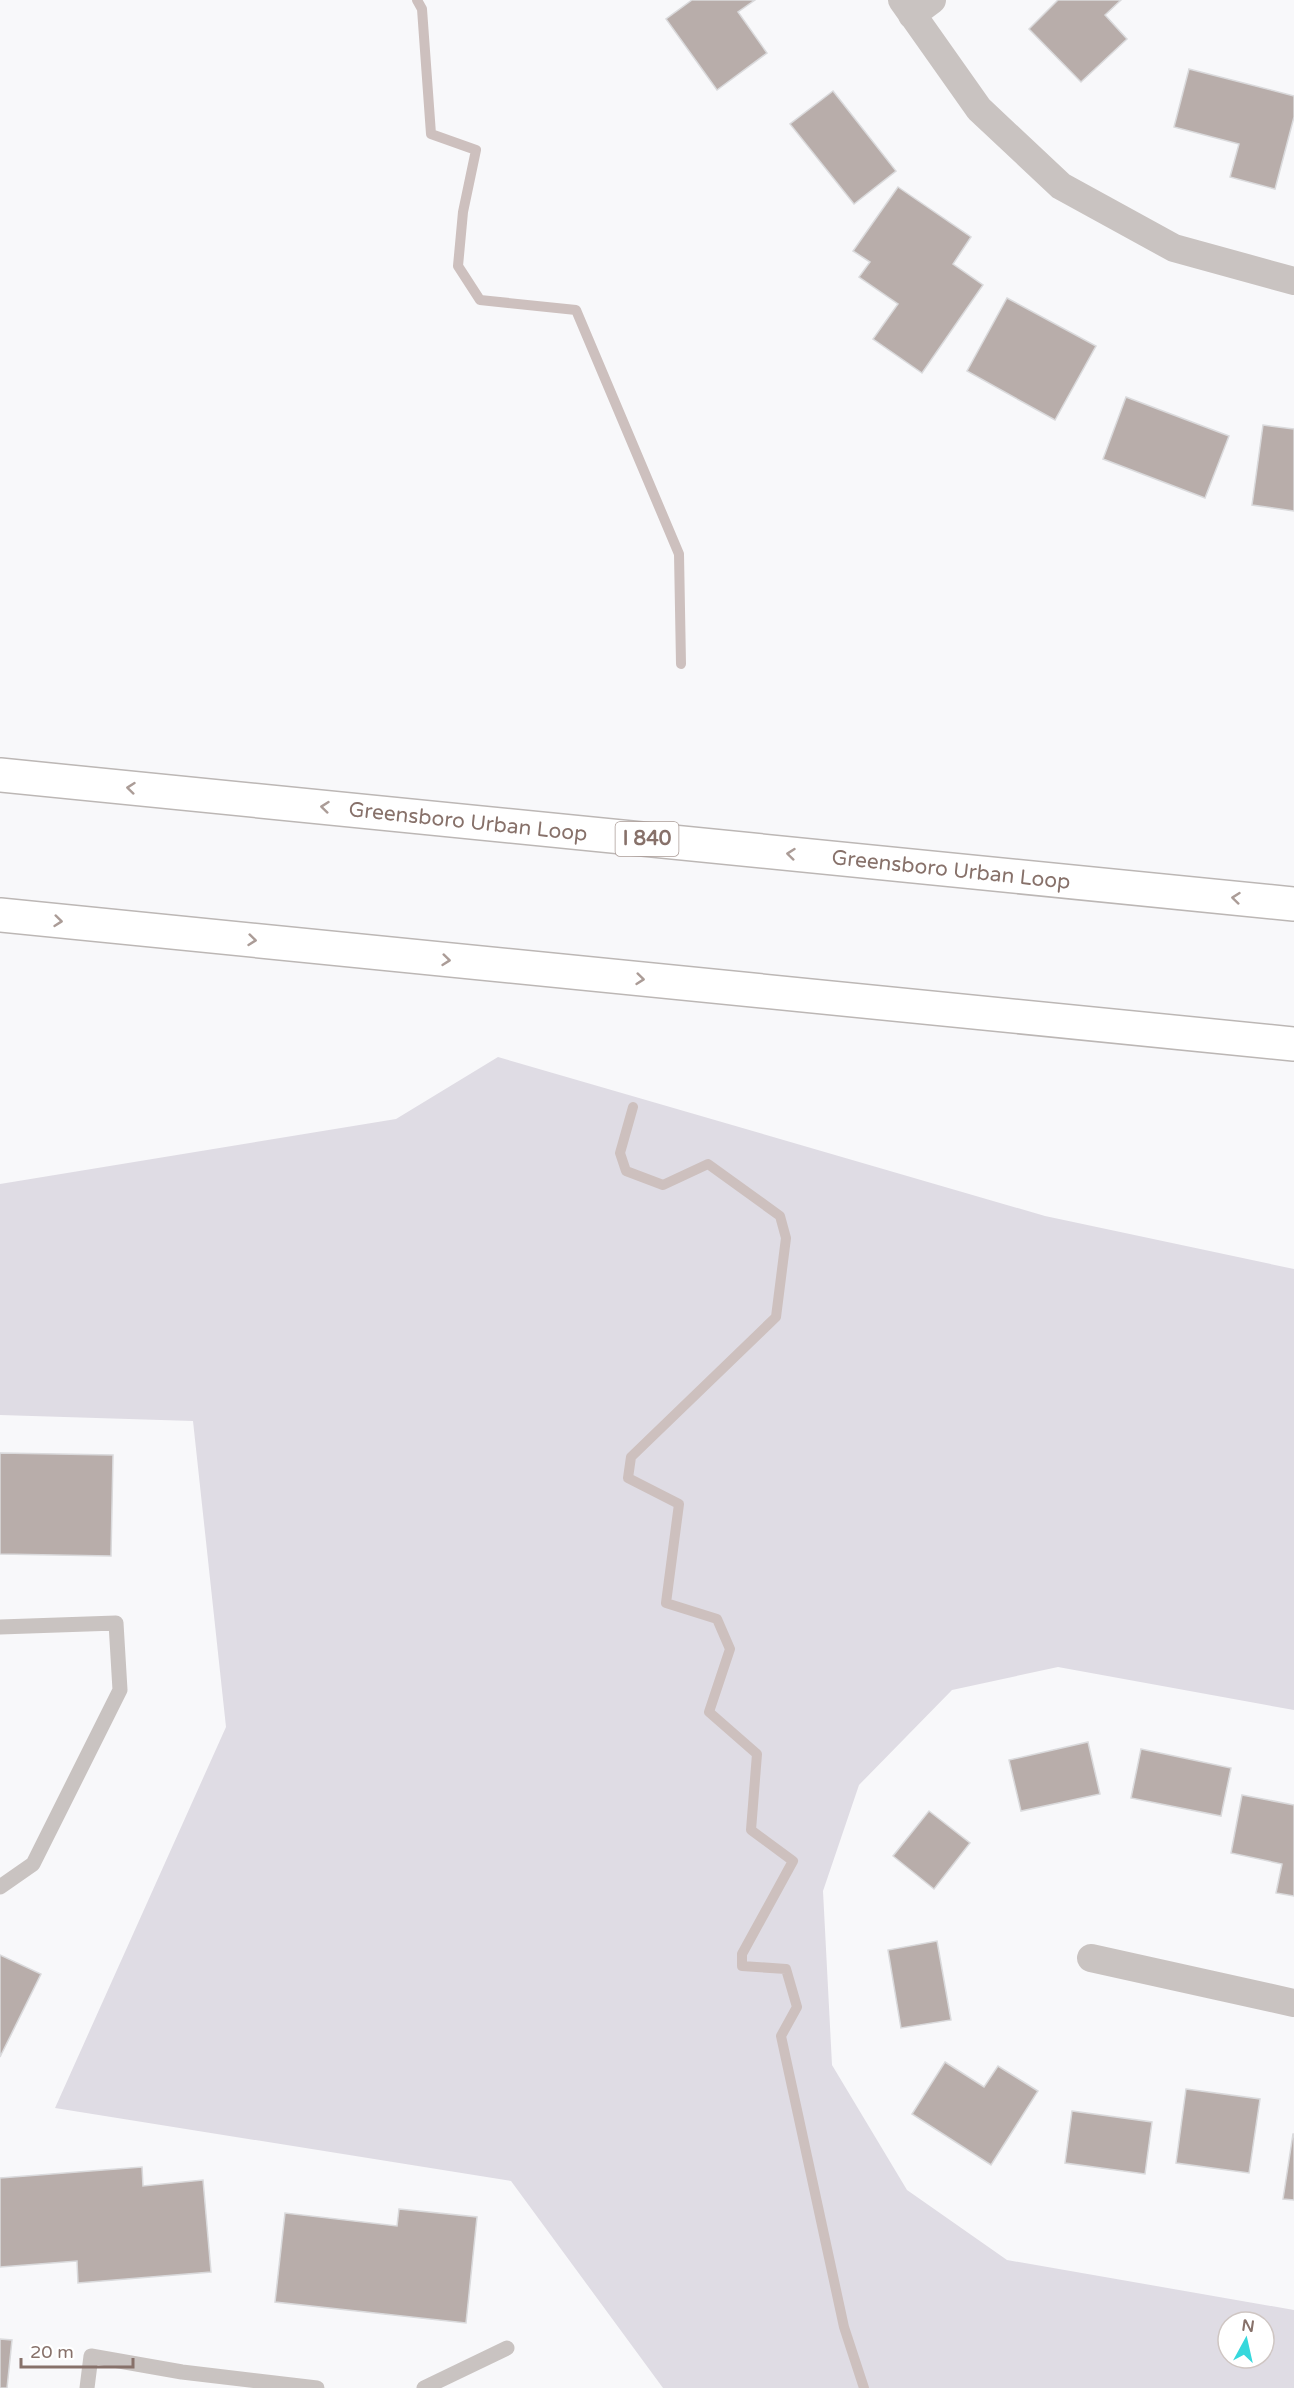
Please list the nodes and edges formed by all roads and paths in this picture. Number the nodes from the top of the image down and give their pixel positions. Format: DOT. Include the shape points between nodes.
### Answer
graph roads {
  1 [pos="915,5"];
  2 [pos="1294,281"];
  3 [pos="0,775"];
  4 [pos="1294,904"];
  5 [pos="0,915"];
  6 [pos="1294,1044"];
  7 [pos="0,1627"];
  8 [pos="0,1887"];
  9 [pos="1091,1958"];
  10 [pos="1294,2004"];
  11 [pos="507,2348"];
  12 [pos="87,2388"];
  13 [pos="317,2388"];
  14 [pos="424,2388"];
  1 -- 2 [label="street" via="979,109 1061,186 1174,248"];
  4 -- 3 [label="highway, Greensboro Urban Loop / I 840, one-way"];
  5 -- 6 [label="highway, one-way"];
  7 -- 8 [label="lane" via="116,1623 120,1690 33,1864"];
  9 -- 10 [label="street"];
  11 -- 14 [label="lane"];
  12 -- 13 [label="lane" via="91,2356 182,2372"];
}
